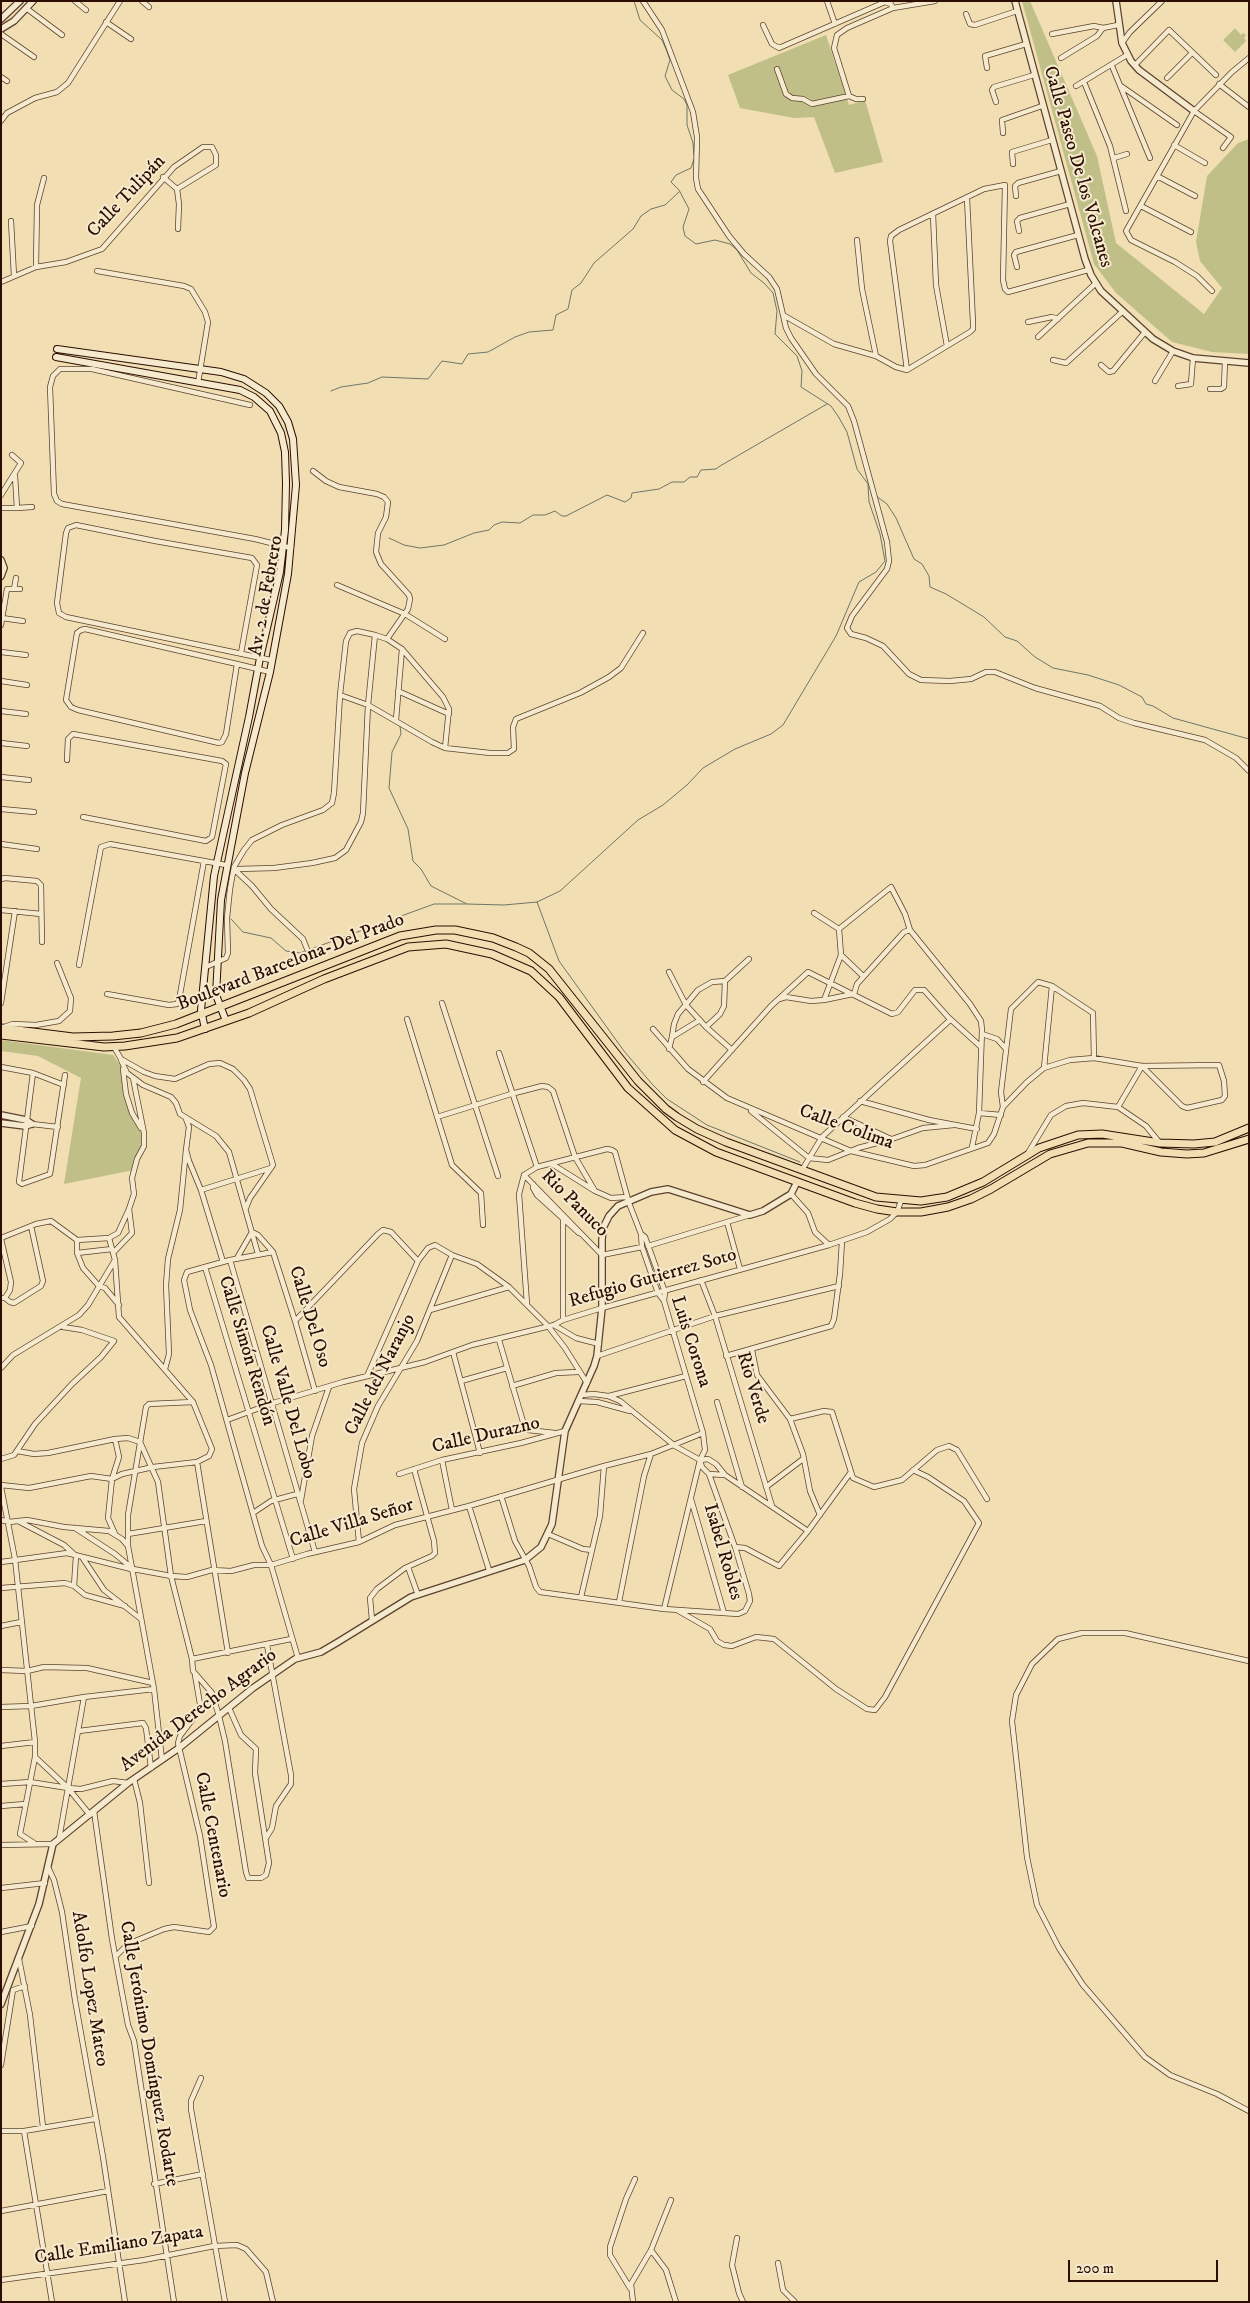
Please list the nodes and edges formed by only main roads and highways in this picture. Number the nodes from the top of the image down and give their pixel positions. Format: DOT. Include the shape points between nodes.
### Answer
graph roads {
  1 [pos="57,349"];
  2 [pos="56,357"];
  3 [pos="220,1007"];
  4 [pos="202,1014"];
  5 [pos="226,1022"];
  6 [pos="1,1028"];
  7 [pos="206,1028"];
  8 [pos="1,1035"];
  9 [pos="72,1040"];
  10 [pos="666,1109"];
  11 [pos="660,1118"];
  12 [pos="1249,1128"];
  13 [pos="1249,1139"];
  1 -- 3 [label="main road, Av. 2 de Febrero" via="221,372 244,379 266,393 288,422 295,452 296,477 288,574 270,672 244,773 226,865 217,963 216,995"];
  2 -- 4 [label="main road, Av. 2 de Febrero" via="240,390 270,411 281,433 285,452 285,511 280,572 216,864"];
  3 -- 4 [label="main road, Boulevard Barcelona-Del Prado"];
  3 -- 5 [label="main road, Av. 2 de Febrero"];
  3 -- 10 [label="main road, Boulevard Barcelona-Del Prado" via="400,936 436,930 473,932 529,953 549,969 638,1080"];
  4 -- 7 [label="main road, Av. 2 de Febrero"];
  4 -- 9 [label="main road, Boulevard Barcelona-Del Prado" via="141,1033"];
  5 -- 7 [label="main road, Boulevard Barcelona-Del Prado"];
  5 -- 11 [label="main road, Boulevard Barcelona-Del Prado" via="408,947 446,944 467,947 515,962 545,983 628,1088"];
  6 -- 9 [label="main road"];
  7 -- 9 [label="main road, Boulevard Barcelona-Del Prado" via="177,1038 114,1047"];
  8 -- 9 [label="main road"];
  10 -- 11 [label="main road"];
  10 -- 12 [label="main road, Boulevard Barcelona-Del Prado" via="697,1129 876,1197 922,1202 966,1191 1039,1148 1078,1136 1102,1134 1160,1143 1215,1142"];
  11 -- 13 [label="main road, Boulevard Barcelona-Del Prado" via="716,1152 855,1203 897,1212 921,1212 971,1199 1050,1154 1079,1145 1104,1142 1161,1152 1204,1153"];
}
